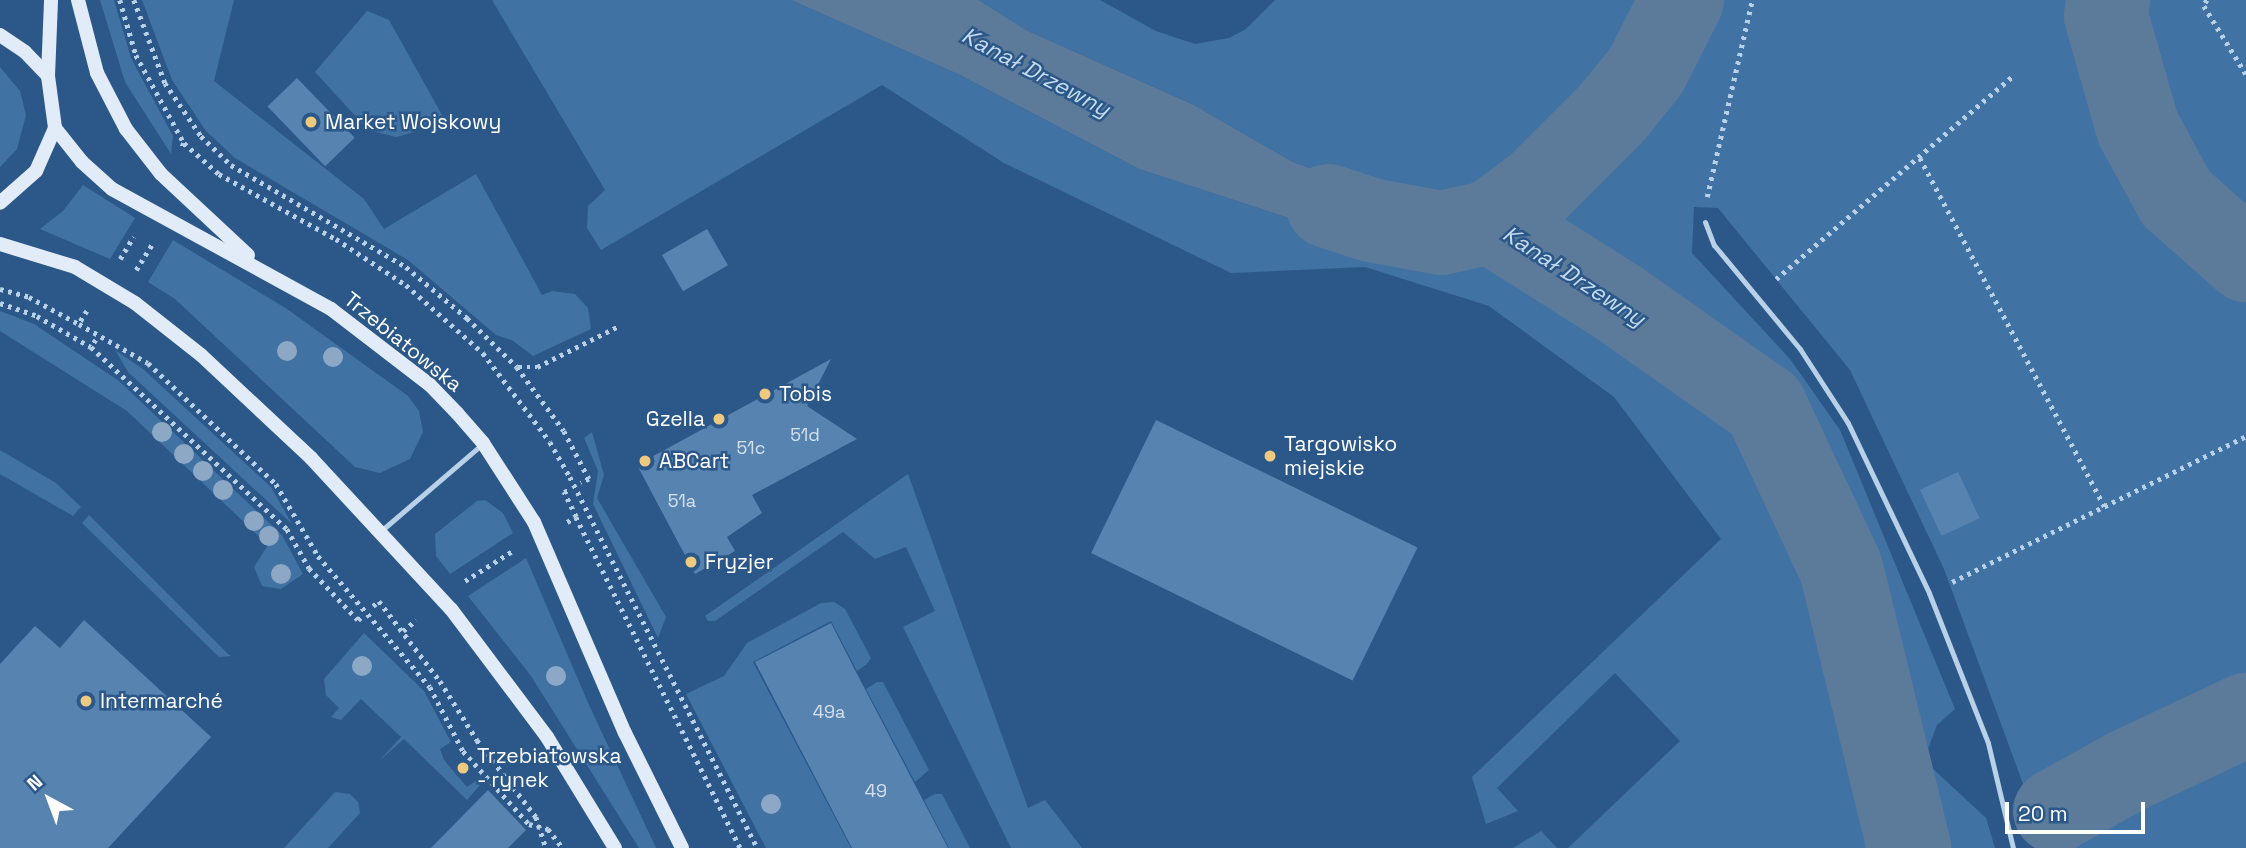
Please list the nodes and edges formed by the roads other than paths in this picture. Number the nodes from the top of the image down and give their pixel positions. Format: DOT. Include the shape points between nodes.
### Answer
graph roads {
  1 [pos="51,0"];
  2 [pos="78,0"];
  3 [pos="0,35"];
  4 [pos="48,76"];
  5 [pos="55,128"];
  6 [pos="0,203"];
  7 [pos="1705,222"];
  8 [pos="0,244"];
  9 [pos="260,266"];
  10 [pos="484,443"];
  11 [pos="382,530"];
  12 [pos="615,848"];
  13 [pos="681,848"];
  14 [pos="2013,848"];
  1 -- 4 [label="street"];
  2 -- 9 [label="street" via="97,73 126,129 161,174"];
  3 -- 4 [label="street"];
  4 -- 5 [label="street"];
  5 -- 6 [label="street" via="36,171"];
  5 -- 9 [label="street, Trzebiatowska" via="112,189"];
  7 -- 14 [label="lane" via="1714,245 1800,349 1848,423 1929,593 1988,743"];
  8 -- 11 [label="street" via="75,267 152,315 253,403"];
  9 -- 10 [label="street, Trzebiatowska" via="386,349 429,385"];
  10 -- 11 [label="lane"];
  10 -- 13 [label="street, Trzebiatowska" via="537,529 625,733"];
  11 -- 12 [label="street" via="513,689"];
}
